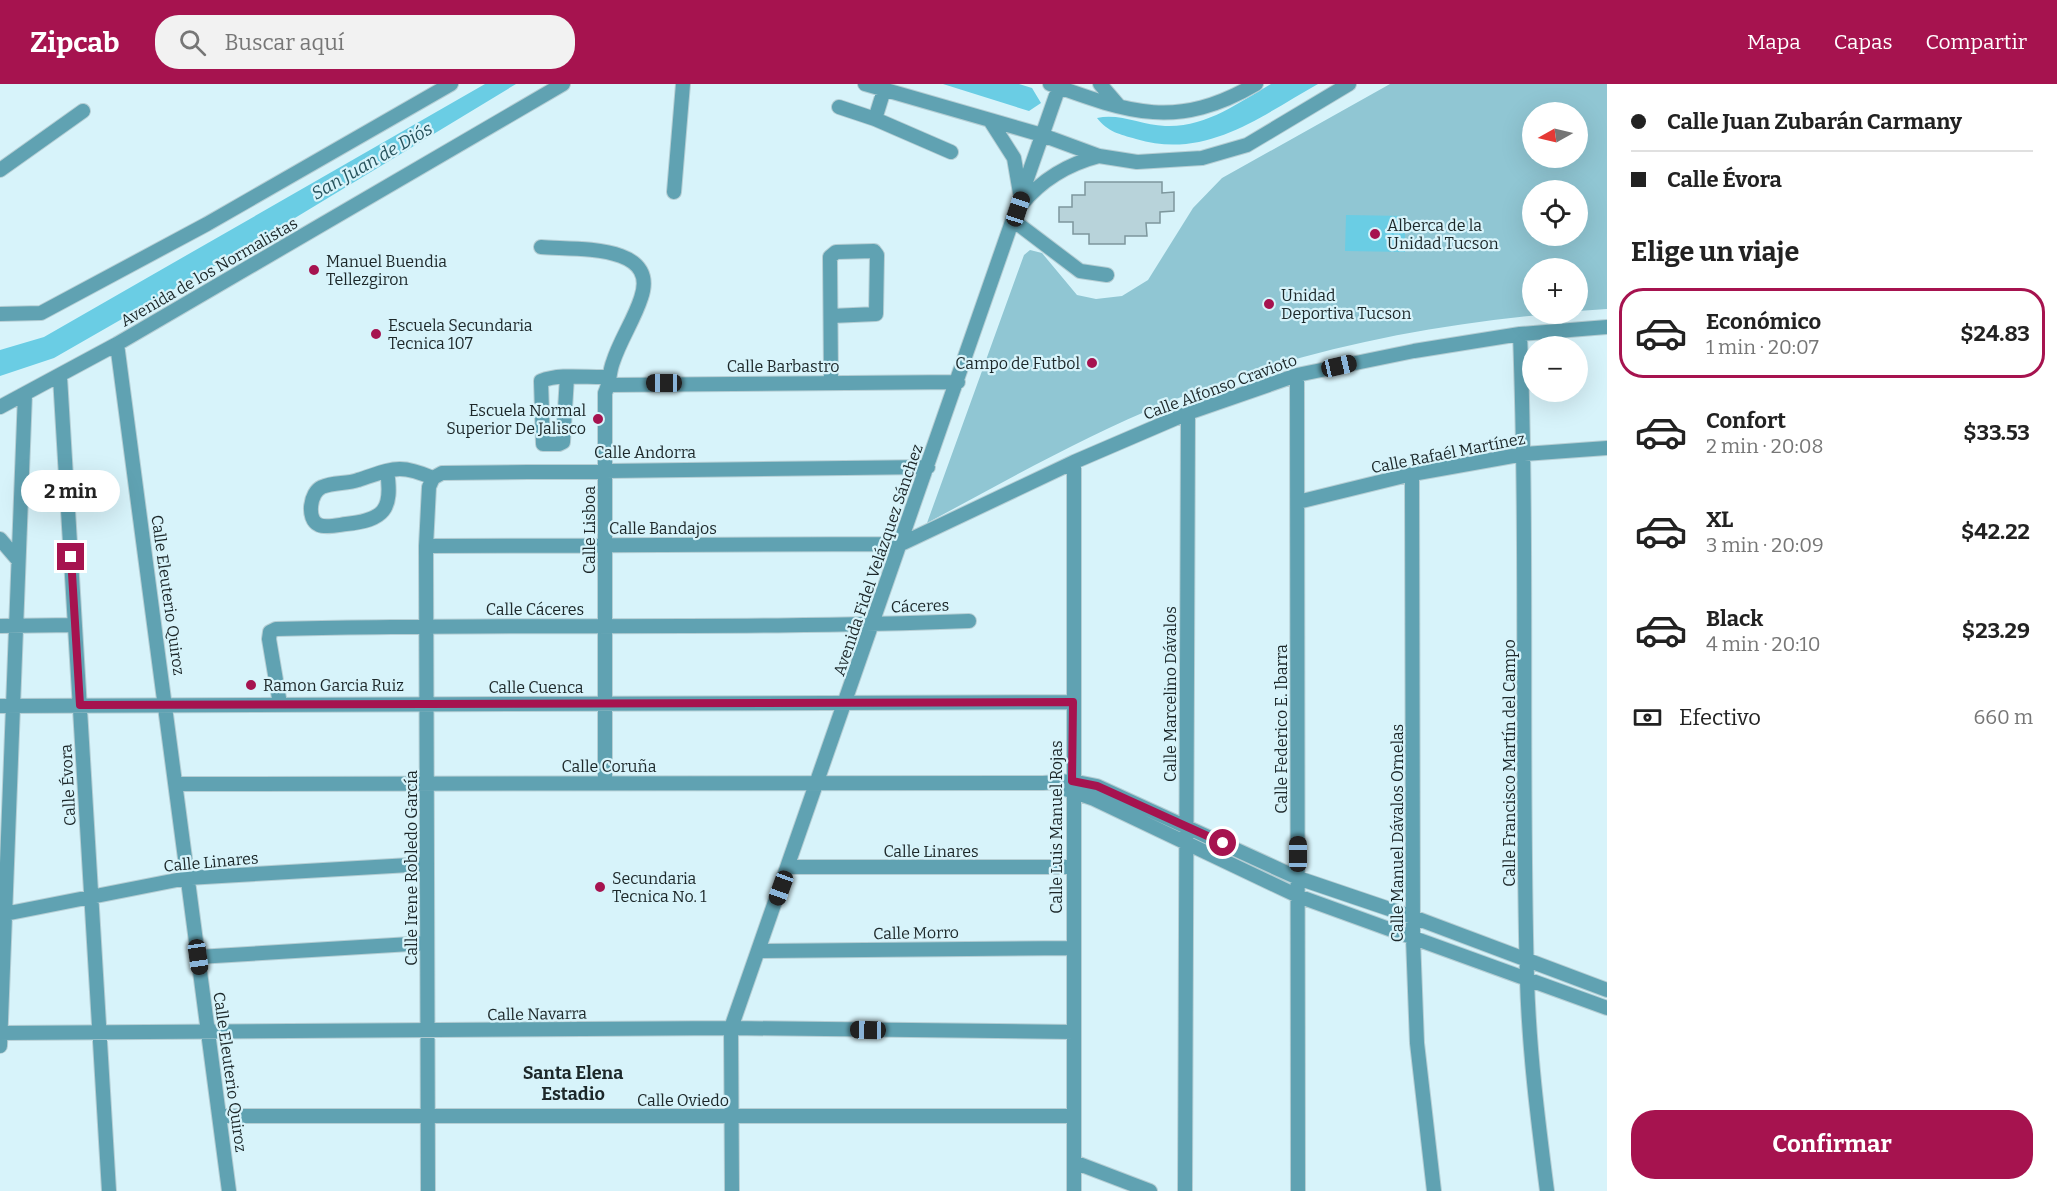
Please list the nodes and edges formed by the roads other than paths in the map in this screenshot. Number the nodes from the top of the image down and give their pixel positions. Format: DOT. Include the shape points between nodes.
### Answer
graph roads {
  1 [pos="452,84"];
  2 [pos="564,84"];
  3 [pos="683,84"];
  4 [pos="865,84"];
  5 [pos="1100,84"];
  6 [pos="1256,84"];
  7 [pos="1349,84"];
  8 [pos="1056,85"];
  9 [pos="884,90"];
  10 [pos="839,107"];
  11 [pos="1120,108"];
  12 [pos="83,111"];
  13 [pos="875,119"];
  14 [pos="991,122"];
  15 [pos="1042,135"];
  16 [pos="951,152"];
  17 [pos="1099,156"];
  18 [pos="0,170"];
  19 [pos="674,192"];
  20 [pos="1016,215"];
  21 [pos="541,248"];
  22 [pos="1107,275"];
  23 [pos="0,314"];
  24 [pos="831,316"];
  25 [pos="1607,327"];
  26 [pos="1520,334"];
  27 [pos="117,344"];
  28 [pos="1297,375"];
  29 [pos="60,377"];
  30 [pos="567,377"];
  31 [pos="609,381"];
  32 [pos="958,381"];
  33 [pos="831,382"];
  34 [pos="25,394"];
  35 [pos="0,407"];
  36 [pos="1188,413"];
  37 [pos="1607,448"];
  38 [pos="1524,454"];
  39 [pos="1074,462"];
  40 [pos="928,467"];
  41 [pos="605,469"];
  42 [pos="387,471"];
  43 [pos="1412,474"];
  44 [pos="433,478"];
  45 [pos="1298,502"];
  46 [pos="0,539"];
  47 [pos="605,544"];
  48 [pos="901,544"];
  49 [pos="426,546"];
  50 [pos="18,560"];
  51 [pos="969,621"];
  52 [pos="75,625"];
  53 [pos="426,625"];
  54 [pos="605,625"];
  55 [pos="873,625"];
  56 [pos="0,626"];
  57 [pos="16,626"];
  58 [pos="1073,702"];
  59 [pos="846,703"];
  60 [pos="166,704"];
  61 [pos="280,704"];
  62 [pos="427,704"];
  63 [pos="605,704"];
  64 [pos="80,705"];
  65 [pos="7,706"];
  66 [pos="818,782"];
  67 [pos="605,783"];
  68 [pos="176,784"];
  69 [pos="427,784"];
  70 [pos="1072,786"];
  71 [pos="1185,826"];
  72 [pos="1185,844"];
  73 [pos="427,864"];
  74 [pos="789,867"];
  75 [pos="1073,867"];
  76 [pos="187,878"];
  77 [pos="1298,878"];
  78 [pos="91,895"];
  79 [pos="1298,896"];
  80 [pos="3,915"];
  81 [pos="1413,917"];
  82 [pos="1413,938"];
  83 [pos="428,943"];
  84 [pos="1073,948"];
  85 [pos="759,951"];
  86 [pos="198,957"];
  87 [pos="1527,960"];
  88 [pos="1527,980"];
  89 [pos="1607,990"];
  90 [pos="1607,1008"];
  91 [pos="732,1028"];
  92 [pos="208,1030"];
  93 [pos="428,1031"];
  94 [pos="1074,1032"];
  95 [pos="0,1033"];
  96 [pos="99,1033"];
  97 [pos="0,1046"];
  98 [pos="219,1116"];
  99 [pos="428,1116"];
  100 [pos="732,1116"];
  101 [pos="1074,1116"];
  102 [pos="1074,1162"];
  103 [pos="109,1191"];
  104 [pos="229,1191"];
  105 [pos="428,1191"];
  106 [pos="732,1191"];
  107 [pos="1074,1191"];
  108 [pos="1150,1191"];
  109 [pos="1185,1191"];
  110 [pos="1298,1191"];
  111 [pos="1434,1191"];
  112 [pos="1547,1191"];
  1 -- 23 [label="street" via="207,224 41,313"];
  2 -- 27 [label="street, Avenida de los Normalistas"];
  3 -- 19 [label="street"];
  4 -- 9 [label="street"];
  5 -- 11 [label="street"];
  6 -- 11 [label="street" via="1192,112 1154,115"];
  7 -- 17 [label="street" via="1247,145 1202,158 1137,162"];
  8 -- 11 [label="street"];
  8 -- 15 [label="street, Avenida Fidel Velázquez Sánchez"];
  9 -- 13 [label="street"];
  9 -- 14 [label="street"];
  10 -- 13 [label="street"];
  12 -- 18 [label="street"];
  13 -- 16 [label="street"];
  14 -- 15 [label="street"];
  14 -- 20 [label="street" via="1014,158 1019,183"];
  15 -- 17 [label="street"];
  15 -- 20 [label="street, Avenida Fidel Velázquez Sánchez"];
  17 -- 20 [label="street" via="1054,175"];
  20 -- 22 [label="street" via="1080,271"];
  20 -- 32 [label="street, Avenida Fidel Velázquez Sánchez"];
  21 -- 31 [label="street, Calle Lisboa" via="620,255 641,268 645,280 642,297 613,361"];
  24 -- 24 [label="street" via="832,253 874,251 876,314"];
  24 -- 33 [label="street"];
  25 -- 26 [label="street, Calle Alfonso Cravioto"];
  26 -- 28 [label="street, Calle Alfonso Cravioto" via="1381,356"];
  26 -- 38 [label="street, Calle Francisco Martín del Campo"];
  27 -- 29 [label="street, Avenida de los Normalistas"];
  27 -- 60 [label="street, Calle Eleuterio Quiroz"];
  28 -- 36 [label="street, Calle Alfonso Cravioto"];
  28 -- 45 [label="street, Calle Federico E. Ibarra"];
  29 -- 34 [label="street, Avenida de los Normalistas"];
  29 -- 52 [label="street, Calle Évora"];
  30 -- 30 [label="street, Calle Barbastro" via="563,442 543,444 542,381"];
  30 -- 31 [label="street, Calle Barbastro"];
  31 -- 33 [label="street, Calle Barbastro"];
  31 -- 41 [label="street, Calle Lisboa" via="605,393"];
  32 -- 33 [label="street, Calle Barbastro"];
  32 -- 40 [label="street, Avenida Fidel Velázquez Sánchez"];
  34 -- 35 [label="street, Avenida de los Normalistas"];
  34 -- 50 [label="street"];
  36 -- 39 [label="street, Calle Alfonso Cravioto"];
  36 -- 71 [label="street, Calle Marcelino Dávalos"];
  37 -- 38 [label="street, Calle Rafaél Martínez"];
  38 -- 43 [label="street, Calle Rafaél Martínez"];
  38 -- 87 [label="street, Calle Francisco Martín del Campo"];
  39 -- 48 [label="street, Calle Alfonso Cravioto"];
  39 -- 58 [label="street, Calle Luis Manuel Rojas"];
  40 -- 41 [label="street, Calle Andorra"];
  40 -- 48 [label="street, Avenida Fidel Velázquez Sánchez"];
  41 -- 44 [label="street, Calle Andorra" via="442,473"];
  41 -- 47 [label="street, Calle Lisboa"];
  42 -- 42 [label="street" via="322,487 311,501 313,519 325,526 380,516 390,490"];
  42 -- 44 [label="street" via="400,467"];
  43 -- 45 [label="street, Calle Rafaél Martínez"];
  43 -- 81 [label="street, Calle Manuel Dávalos Ornelas"];
  44 -- 49 [label="street" via="429,487"];
  45 -- 77 [label="street, Calle Federico E. Ibarra"];
  46 -- 50 [label="street"];
  47 -- 48 [label="street, Calle Bandajos"];
  47 -- 49 [label="street, Calle Bandajos"];
  47 -- 54 [label="street, Calle Lisboa"];
  48 -- 55 [label="street, Avenida Fidel Velázquez Sánchez"];
  49 -- 53 [label="street, Calle Irene Robledo García"];
  50 -- 57 [label="street"];
  51 -- 55 [label="street, Cáceres"];
  52 -- 57 [label="street"];
  52 -- 64 [label="street, Calle Évora"];
  53 -- 54 [label="street, Calle Cáceres"];
  53 -- 61 [label="street, Calle Cáceres" via="270,632"];
  53 -- 62 [label="street, Calle Irene Robledo García"];
  54 -- 55 [label="street, Calle Cáceres"];
  54 -- 63 [label="street, Calle Lisboa"];
  55 -- 59 [label="street, Avenida Fidel Velázquez Sánchez"];
  56 -- 57 [label="street"];
  57 -- 65 [label="street"];
  58 -- 59 [label="street, Calle Cuenca"];
  58 -- 70 [label="street, Calle Luis Manuel Rojas"];
  59 -- 63 [label="street, Calle Cuenca"];
  59 -- 66 [label="street, Avenida Fidel Velázquez Sánchez"];
  60 -- 61 [label="street, Calle Cuenca"];
  60 -- 64 [label="street, Calle Cuenca"];
  60 -- 68 [label="street, Calle Eleuterio Quiroz"];
  61 -- 62 [label="street, Calle Cuenca"];
  62 -- 63 [label="street, Calle Cuenca"];
  62 -- 69 [label="street, Calle Irene Robledo García"];
  63 -- 67 [label="street, Calle Lisboa"];
  64 -- 65 [label="street, Calle Cuenca"];
  64 -- 78 [label="street, Calle Évora"];
  65 -- 80 [label="street"];
  66 -- 67 [label="street, Calle Coruña"];
  66 -- 70 [label="street, Calle Coruña"];
  66 -- 74 [label="street, Avenida Fidel Velázquez Sánchez"];
  67 -- 69 [label="street, Calle Coruña"];
  68 -- 69 [label="street, Calle Coruña"];
  68 -- 76 [label="street, Calle Eleuterio Quiroz"];
  69 -- 73 [label="street, Calle Irene Robledo García"];
  70 -- 71 [label="street" via="1097,786"];
  70 -- 72 [label="street"];
  70 -- 75 [label="street, Calle Luis Manuel Rojas"];
  71 -- 72 [label="street, Calle Marcelino Dávalos"];
  71 -- 77 [label="street"];
  72 -- 79 [label="street"];
  72 -- 109 [label="street, Calle Marcelino Dávalos"];
  73 -- 76 [label="street, Calle Linares"];
  73 -- 83 [label="street, Calle Irene Robledo García"];
  74 -- 75 [label="street, Calle Linares"];
  74 -- 85 [label="street, Avenida Fidel Velázquez Sánchez"];
  75 -- 84 [label="street, Calle Luis Manuel Rojas"];
  76 -- 78 [label="street, Calle Linares"];
  76 -- 86 [label="street, Calle Eleuterio Quiroz"];
  77 -- 79 [label="street, Calle Federico E. Ibarra"];
  77 -- 81 [label="street"];
  78 -- 80 [label="street, Calle Linares"];
  78 -- 96 [label="street, Calle Évora"];
  79 -- 82 [label="street"];
  79 -- 110 [label="street, Calle Federico E. Ibarra"];
  80 -- 95 [label="street"];
  81 -- 82 [label="street, Calle Manuel Dávalos Ornelas"];
  81 -- 87 [label="street"];
  82 -- 88 [label="street"];
  82 -- 111 [label="street, Calle Manuel Dávalos Ornelas" via="1417,1044"];
  83 -- 86 [label="street"];
  83 -- 93 [label="street, Calle Irene Robledo García"];
  84 -- 85 [label="street, Calle Morro"];
  84 -- 94 [label="street, Calle Luis Manuel Rojas"];
  85 -- 91 [label="street, Avenida Fidel Velázquez Sánchez"];
  86 -- 92 [label="street, Calle Eleuterio Quiroz"];
  87 -- 88 [label="street, Calle Francisco Martín del Campo"];
  87 -- 89 [label="street"];
  88 -- 90 [label="street"];
  88 -- 112 [label="street, Calle Francisco Martín del Campo" via="1534,1089"];
  91 -- 93 [label="street, Calle Navarra"];
  91 -- 94 [label="street, Calle Navarra"];
  91 -- 100 [label="street, Avenida Fidel Velázquez Sánchez"];
  92 -- 93 [label="street, Calle Navarra"];
  92 -- 96 [label="street, Calle Navarra"];
  92 -- 98 [label="street, Calle Eleuterio Quiroz"];
  93 -- 99 [label="street, Calle Irene Robledo García"];
  94 -- 101 [label="street, Calle Luis Manuel Rojas"];
  95 -- 96 [label="street, Calle Navarra"];
  95 -- 97 [label="street"];
  96 -- 103 [label="street, Calle Évora"];
  98 -- 99 [label="street, Calle Oviedo"];
  98 -- 104 [label="street, Calle Eleuterio Quiroz"];
  99 -- 100 [label="street, Calle Oviedo"];
  99 -- 105 [label="street, Calle Irene Robledo García"];
  100 -- 101 [label="street, Calle Oviedo"];
  100 -- 106 [label="street, Avenida Fidel Velázquez Sánchez"];
  101 -- 102 [label="street, Calle Luis Manuel Rojas"];
  102 -- 107 [label="street, Calle Luis Manuel Rojas"];
  102 -- 108 [label="street"];
}
